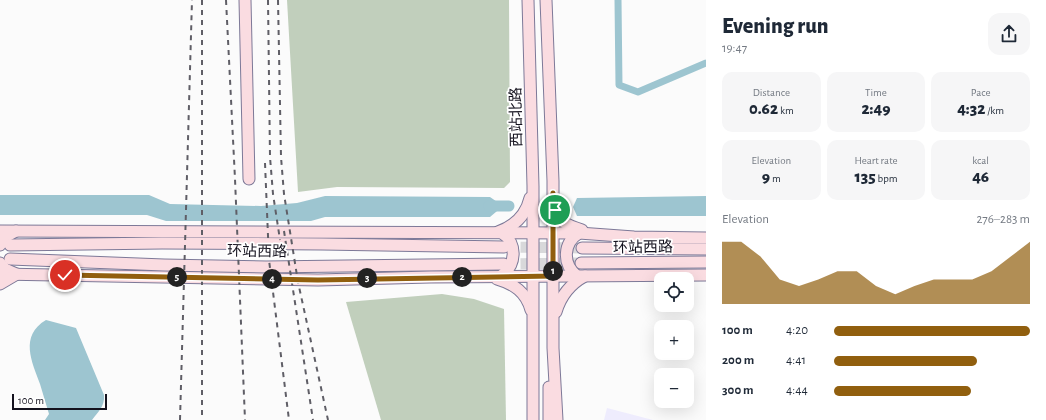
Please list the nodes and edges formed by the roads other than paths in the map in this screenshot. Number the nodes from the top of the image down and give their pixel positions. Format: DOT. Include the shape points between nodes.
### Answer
graph roads {
  1 [pos="245,0"];
  2 [pos="528,0"];
  3 [pos="546,0"];
  4 [pos="248,179"];
  5 [pos="533,186"];
  6 [pos="553,193"];
  7 [pos="0,231"];
  8 [pos="17,231"];
  9 [pos="498,233"];
  10 [pos="533,233"];
  11 [pos="553,233"];
  12 [pos="579,233"];
  13 [pos="592,234"];
  14 [pos="706,238"];
  15 [pos="5,245"];
  16 [pos="504,246"];
  17 [pos="582,248"];
  18 [pos="706,249"];
  19 [pos="5,261"];
  20 [pos="706,262"];
  21 [pos="581,263"];
  22 [pos="504,264"];
  23 [pos="0,274"];
  24 [pos="17,274"];
  25 [pos="706,275"];
  26 [pos="489,276"];
  27 [pos="501,276"];
  28 [pos="533,276"];
  29 [pos="553,276"];
  30 [pos="581,276"];
  31 [pos="0,284"];
  32 [pos="533,319"];
  33 [pos="553,324"];
  34 [pos="553,348"];
  35 [pos="533,420"];
  36 [pos="549,420"];
  37 [pos="558,420"];
  1 -- 4 [label="main road"];
  2 -- 5 [label="main road, 西站北路"];
  3 -- 6 [label="main road"];
  5 -- 9 [label="main road" via="523,216"];
  5 -- 10 [label="main road, 西站北路"];
  6 -- 11 [label="main road"];
  6 -- 13 [label="main road" via="559,219"];
  7 -- 8 [label="main road"];
  8 -- 9 [label="main road"];
  8 -- 15 [label="main road" via="4,239"];
  9 -- 10 [label="main road"];
  9 -- 27 [label="main road" via="506,235 511,243 514,259 509,269"];
  10 -- 11 [label="main road"];
  10 -- 28 [label="main road, 西站北路"];
  11 -- 12 [label="main road"];
  11 -- 29 [label="main road"];
  12 -- 13 [label="main road"];
  12 -- 30 [label="main road" via="569,243 566,255 570,268"];
  13 -- 14 [label="main road"];
  15 -- 16 [label="main road, 环站西路" via="162,243"];
  17 -- 18 [label="main road, 环站西路"];
  19 -- 22 [label="main road, 环站西路" via="266,267"];
  19 -- 24 [label="main road" via="7,271"];
  20 -- 21 [label="main road, 环站西路"];
  23 -- 24 [label="main road"];
  24 -- 26 [label="main road" via="318,280"];
  24 -- 31 [label="main road"];
  25 -- 30 [label="main road"];
  26 -- 27 [label="main road"];
  26 -- 32 [label="main road" via="522,292"];
  27 -- 28 [label="main road"];
  28 -- 29 [label="main road"];
  28 -- 32 [label="main road, 西站北路"];
  29 -- 30 [label="main road"];
  29 -- 33 [label="main road"];
  30 -- 33 [label="main road" via="562,297"];
  32 -- 35 [label="main road, 西站北路"];
  33 -- 34 [label="main road"];
  34 -- 36 [label="main road" via="548,389"];
  34 -- 37 [label="main road"];
}
